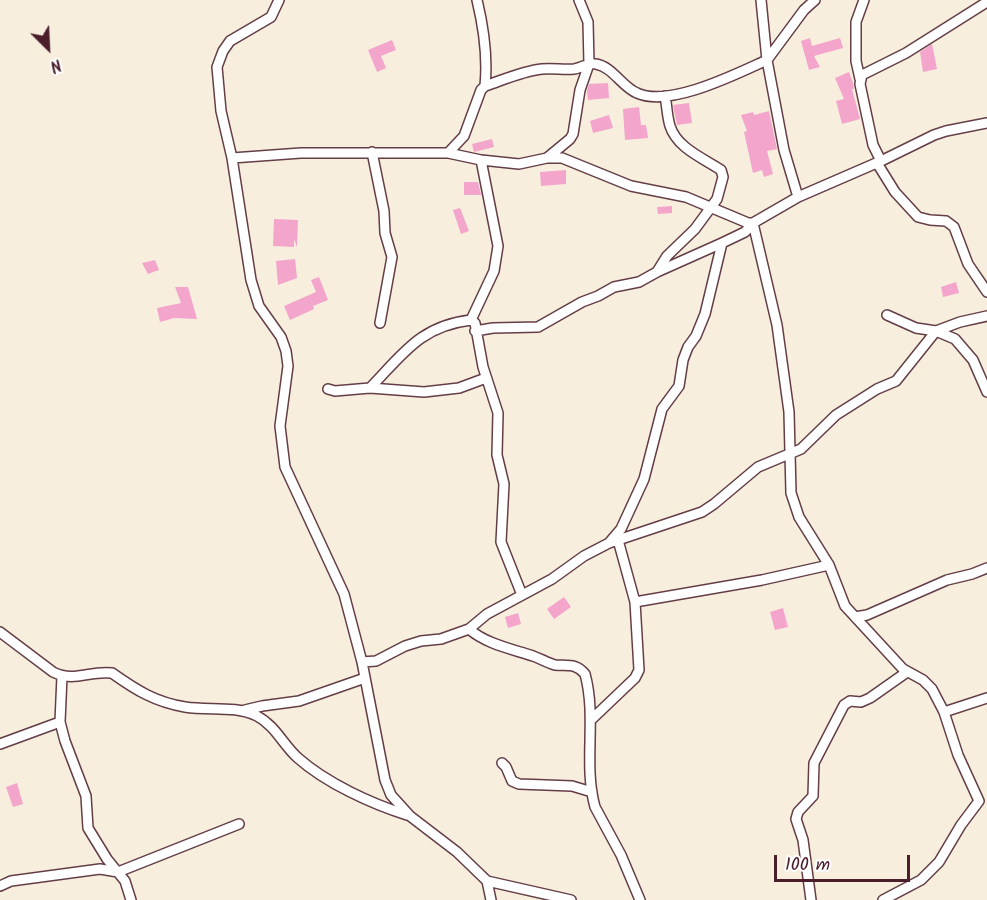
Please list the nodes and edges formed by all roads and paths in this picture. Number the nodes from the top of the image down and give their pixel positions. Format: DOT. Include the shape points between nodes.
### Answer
graph roads {
  1 [pos="279,0"];
  2 [pos="477,0"];
  3 [pos="579,0"];
  4 [pos="762,0"];
  5 [pos="815,0"];
  6 [pos="864,0"];
  7 [pos="987,2"];
  8 [pos="767,60"];
  9 [pos="589,63"];
  10 [pos="860,79"];
  11 [pos="485,86"];
  12 [pos="665,96"];
  13 [pos="987,123"];
  14 [pos="372,152"];
  15 [pos="448,153"];
  16 [pos="232,158"];
  17 [pos="547,158"];
  18 [pos="481,160"];
  19 [pos="879,162"];
  20 [pos="798,197"];
  21 [pos="710,207"];
  22 [pos="753,223"];
  23 [pos="722,243"];
  24 [pos="657,273"];
  25 [pos="987,292"];
  26 [pos="887,315"];
  27 [pos="987,316"];
  28 [pos="471,320"];
  29 [pos="380,323"];
  30 [pos="475,331"];
  31 [pos="936,331"];
  32 [pos="486,378"];
  33 [pos="370,388"];
  34 [pos="328,389"];
  35 [pos="987,392"];
  36 [pos="790,452"];
  37 [pos="614,542"];
  38 [pos="829,565"];
  39 [pos="987,568"];
  40 [pos="522,595"];
  41 [pos="635,602"];
  42 [pos="855,617"];
  43 [pos="469,629"];
  44 [pos="0,632"];
  45 [pos="362,662"];
  46 [pos="907,672"];
  47 [pos="62,676"];
  48 [pos="365,678"];
  49 [pos="987,698"];
  50 [pos="245,710"];
  51 [pos="944,712"];
  52 [pos="592,719"];
  53 [pos="60,722"];
  54 [pos="0,744"];
  55 [pos="502,763"];
  56 [pos="592,792"];
  57 [pos="983,804"];
  58 [pos="410,816"];
  59 [pos="239,824"];
  60 [pos="118,872"];
  61 [pos="487,881"];
  62 [pos="0,886"];
  63 [pos="131,900"];
  64 [pos="491,900"];
  65 [pos="571,900"];
  66 [pos="640,900"];
  67 [pos="811,900"];
  68 [pos="882,900"];
  1 -- 16 [label="street" via="271,17 230,41 217,67 221,111"];
  2 -- 11 [label="street" via="484,31"];
  3 -- 9 [label="street" via="588,22"];
  4 -- 8 [label="street"];
  5 -- 8 [label="street"];
  6 -- 10 [label="street" via="856,22"];
  7 -- 10 [label="street"];
  8 -- 12 [label="street" via="720,81"];
  8 -- 20 [label="street" via="784,150"];
  9 -- 11 [label="street" via="573,69 535,70"];
  9 -- 12 [label="street" via="606,69 639,95"];
  9 -- 17 [label="street" via="573,134"];
  10 -- 19 [label="street"];
  11 -- 15 [label="street" via="478,94 464,136"];
  12 -- 21 [label="street" via="674,135 684,147 723,173 723,183"];
  13 -- 19 [label="street" via="946,131"];
  14 -- 15 [label="street"];
  14 -- 16 [label="street"];
  14 -- 29 [label="street" via="384,211 384,233 392,257"];
  15 -- 18 [label="street"];
  16 -- 45 [label="street" via="251,279 259,306 286,351 288,366 280,426 285,467 344,594"];
  17 -- 18 [label="street" via="519,164"];
  17 -- 21 [label="street" via="568,159 631,186 679,195"];
  18 -- 28 [label="street" via="498,246 494,271"];
  19 -- 20 [label="street"];
  19 -- 25 [label="street" via="895,192 918,217 946,221 954,227 968,264"];
  20 -- 22 [label="street"];
  21 -- 22 [label="street"];
  21 -- 24 [label="street"];
  22 -- 23 [label="street" via="745,232"];
  22 -- 36 [label="street" via="777,325 789,412"];
  23 -- 24 [label="street"];
  23 -- 37 [label="street" via="705,314 683,360 680,386 662,409 640,490"];
  24 -- 30 [label="street" via="614,287 538,327"];
  26 -- 31 [label="street" via="916,328"];
  27 -- 31 [label="street"];
  28 -- 30 [label="street"];
  28 -- 33 [label="street" via="440,326 412,343"];
  30 -- 32 [label="street"];
  31 -- 35 [label="street" via="955,339 966,351"];
  31 -- 36 [label="street" via="896,381 836,415 801,448"];
  32 -- 33 [label="street" via="459,388 424,392"];
  32 -- 40 [label="street" via="498,413 497,455 504,484 501,542"];
  33 -- 34 [label="street"];
  36 -- 37 [label="street" via="758,467 702,512"];
  36 -- 38 [label="street" via="791,493 799,517"];
  37 -- 40 [label="street"];
  37 -- 41 [label="street"];
  38 -- 41 [label="street"];
  38 -- 42 [label="street" via="846,606"];
  39 -- 42 [label="street"];
  40 -- 43 [label="street"];
  41 -- 52 [label="street" via="639,670"];
  42 -- 46 [label="street"];
  43 -- 45 [label="street" via="405,646 376,662"];
  43 -- 52 [label="street" via="507,649 581,669"];
  44 -- 47 [label="street"];
  45 -- 48 [label="street"];
  46 -- 51 [label="street" via="928,684"];
  46 -- 67 [label="street" via="870,698 844,705 814,763 813,796 796,819 803,840"];
  47 -- 50 [label="street" via="112,673 149,698 165,703 186,708"];
  47 -- 53 [label="street"];
  48 -- 50 [label="street" via="299,702"];
  48 -- 58 [label="street" via="384,780"];
  49 -- 51 [label="street"];
  50 -- 58 [label="street" via="272,726 292,752 312,769 384,807"];
  51 -- 57 [label="street" via="958,755"];
  52 -- 56 [label="street"];
  53 -- 54 [label="street"];
  53 -- 60 [label="street" via="86,796 90,833"];
  55 -- 56 [label="street" via="519,784 572,786"];
  56 -- 66 [label="street" via="595,807"];
  57 -- 68 [label="street" via="961,825 939,862 921,880"];
  58 -- 61 [label="street" via="458,852"];
  59 -- 60 [label="street"];
  60 -- 62 [label="street" via="100,869 11,881"];
  60 -- 63 [label="street"];
  61 -- 64 [label="street"];
  61 -- 65 [label="street"];
}
